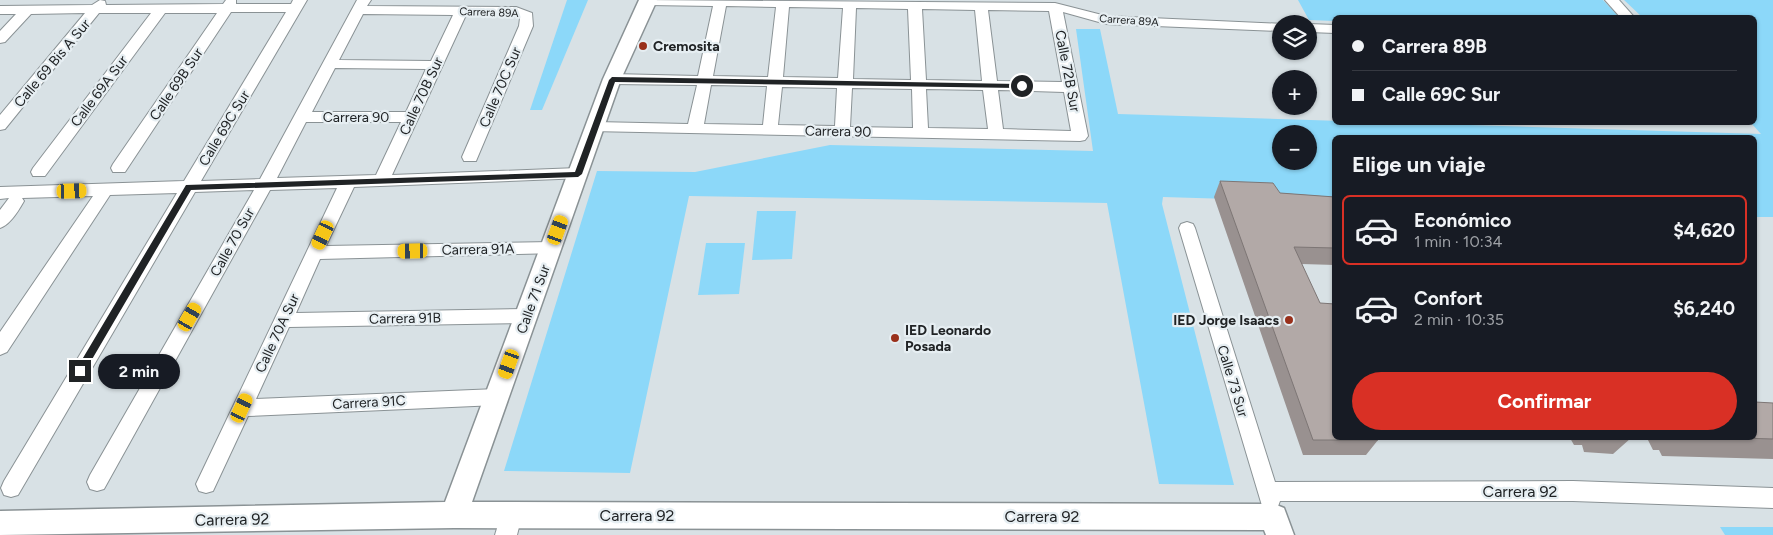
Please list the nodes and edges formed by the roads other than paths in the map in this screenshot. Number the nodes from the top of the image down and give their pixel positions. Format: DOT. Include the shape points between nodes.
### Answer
graph roads {
  1 [pos="1612,0"];
  2 [pos="648,1"];
  3 [pos="721,1"];
  4 [pos="884,2"];
  5 [pos="783,3"];
  6 [pos="297,4"];
  7 [pos="850,4"];
  8 [pos="99,5"];
  9 [pos="229,5"];
  10 [pos="362,5"];
  11 [pos="916,5"];
  12 [pos="1063,5"];
  13 [pos="981,6"];
  14 [pos="0,10"];
  15 [pos="27,10"];
  16 [pos="160,10"];
  17 [pos="461,11"];
  18 [pos="1626,15"];
  19 [pos="527,16"];
  20 [pos="1272,27"];
  21 [pos="1317,28"];
  22 [pos="1332,29"];
  23 [pos="0,40"];
  24 [pos="330,64"];
  25 [pos="435,65"];
  26 [pos="612,80"];
  27 [pos="705,80"];
  28 [pos="775,82"];
  29 [pos="845,83"];
  30 [pos="919,84"];
  31 [pos="990,85"];
  32 [pos="1071,87"];
  33 [pos="301,117"];
  34 [pos="410,117"];
  35 [pos="0,125"];
  36 [pos="595,127"];
  37 [pos="695,129"];
  38 [pos="770,130"];
  39 [pos="842,131"];
  40 [pos="921,133"];
  41 [pos="996,134"];
  42 [pos="1080,136"];
  43 [pos="470,157"];
  44 [pos="119,168"];
  45 [pos="39,172"];
  46 [pos="578,174"];
  47 [pos="380,181"];
  48 [pos="348,182"];
  49 [pos="265,185"];
  50 [pos="189,187"];
  51 [pos="105,190"];
  52 [pos="0,194"];
  53 [pos="16,200"];
  54 [pos="0,222"];
  55 [pos="1187,228"];
  56 [pos="552,248"];
  57 [pos="314,253"];
  58 [pos="527,316"];
  59 [pos="283,320"];
  60 [pos="0,347"];
  61 [pos="497,396"];
  62 [pos="242,408"];
  63 [pos="97,482"];
  64 [pos="206,484"];
  65 [pos="11,488"];
  66 [pos="1773,498"];
  67 [pos="1274,514"];
  68 [pos="454,515"];
  69 [pos="0,524"];
  70 [pos="509,525"];
  1 -- 18 [label="street"];
  2 -- 3 [label="street, Carrera 89A"];
  2 -- 26 [label="street, Calle 71 Sur"];
  3 -- 5 [label="street, Carrera 89A"];
  3 -- 27 [label="street"];
  4 -- 7 [label="street, Carrera 89A"];
  4 -- 11 [label="street, Carrera 89A"];
  5 -- 7 [label="street, Carrera 89A"];
  5 -- 28 [label="street"];
  6 -- 9 [label="street"];
  6 -- 50 [label="street, Calle 69C Sur"];
  7 -- 29 [label="street"];
  8 -- 15 [label="street"];
  8 -- 16 [label="street"];
  8 -- 35 [label="street, Calle 69 Bis A Sur"];
  9 -- 16 [label="street"];
  9 -- 44 [label="street, Calle 69B Sur"];
  10 -- 17 [label="street, Carrera 89A"];
  10 -- 24 [label="street, Calle 70 Sur"];
  11 -- 13 [label="street, Carrera 89A"];
  11 -- 30 [label="street"];
  12 -- 13 [label="street, Carrera 89A"];
  12 -- 20 [label="street, Carrera 89A" via="1106,20"];
  12 -- 32 [label="street, Calle 72B Sur"];
  13 -- 31 [label="street"];
  14 -- 15 [label="street"];
  15 -- 23 [label="street"];
  16 -- 45 [label="street, Calle 69A Sur"];
  17 -- 19 [label="street, Carrera 89A" via="516,11"];
  17 -- 25 [label="street, Calle 70B Sur"];
  19 -- 43 [label="street, Calle 70C Sur" via="526,26"];
  21 -- 22 [label="street"];
  24 -- 25 [label="street"];
  24 -- 33 [label="street, Calle 70 Sur"];
  25 -- 34 [label="street, Calle 70B Sur"];
  26 -- 27 [label="street"];
  26 -- 36 [label="street, Calle 71 Sur"];
  27 -- 28 [label="street"];
  27 -- 37 [label="street"];
  28 -- 29 [label="street"];
  28 -- 38 [label="street"];
  29 -- 30 [label="street"];
  29 -- 39 [label="street"];
  30 -- 31 [label="street"];
  30 -- 40 [label="street"];
  31 -- 32 [label="street"];
  31 -- 41 [label="street"];
  32 -- 42 [label="street, Calle 72B Sur"];
  33 -- 34 [label="street, Carrera 90"];
  33 -- 49 [label="street, Calle 70 Sur"];
  34 -- 47 [label="street, Calle 70B Sur"];
  36 -- 37 [label="street, Carrera 90"];
  36 -- 46 [label="street, Calle 71 Sur"];
  37 -- 38 [label="street, Carrera 90"];
  38 -- 39 [label="street, Carrera 90"];
  39 -- 40 [label="street, Carrera 90"];
  40 -- 41 [label="street, Carrera 90"];
  41 -- 42 [label="street, Carrera 90"];
  46 -- 47 [label="street"];
  46 -- 56 [label="street, Calle 71 Sur"];
  47 -- 48 [label="street"];
  48 -- 49 [label="street"];
  48 -- 57 [label="street, Calle 70A Sur"];
  49 -- 50 [label="street"];
  49 -- 63 [label="street, Calle 70 Sur"];
  50 -- 51 [label="street"];
  50 -- 65 [label="street, Calle 69C Sur"];
  51 -- 52 [label="street"];
  51 -- 60 [label="street"];
  53 -- 54 [label="street"];
  55 -- 67 [label="street, Calle 73 Sur"];
  56 -- 57 [label="street, Carrera 91A"];
  56 -- 58 [label="street, Calle 71 Sur"];
  57 -- 59 [label="street, Calle 70A Sur"];
  58 -- 59 [label="street, Carrera 91B"];
  58 -- 61 [label="street, Calle 71 Sur"];
  59 -- 62 [label="street, Calle 70A Sur"];
  61 -- 62 [label="street, Carrera 91C"];
  61 -- 68 [label="street, Calle 71 Sur"];
  62 -- 64 [label="street, Calle 70A Sur"];
  66 -- 67 [label="street, Carrera 92" via="1573,491"];
  67 -- 70 [label="street, Carrera 92"];
  68 -- 69 [label="street, Carrera 92"];
  68 -- 70 [label="street, Carrera 92"];
}
